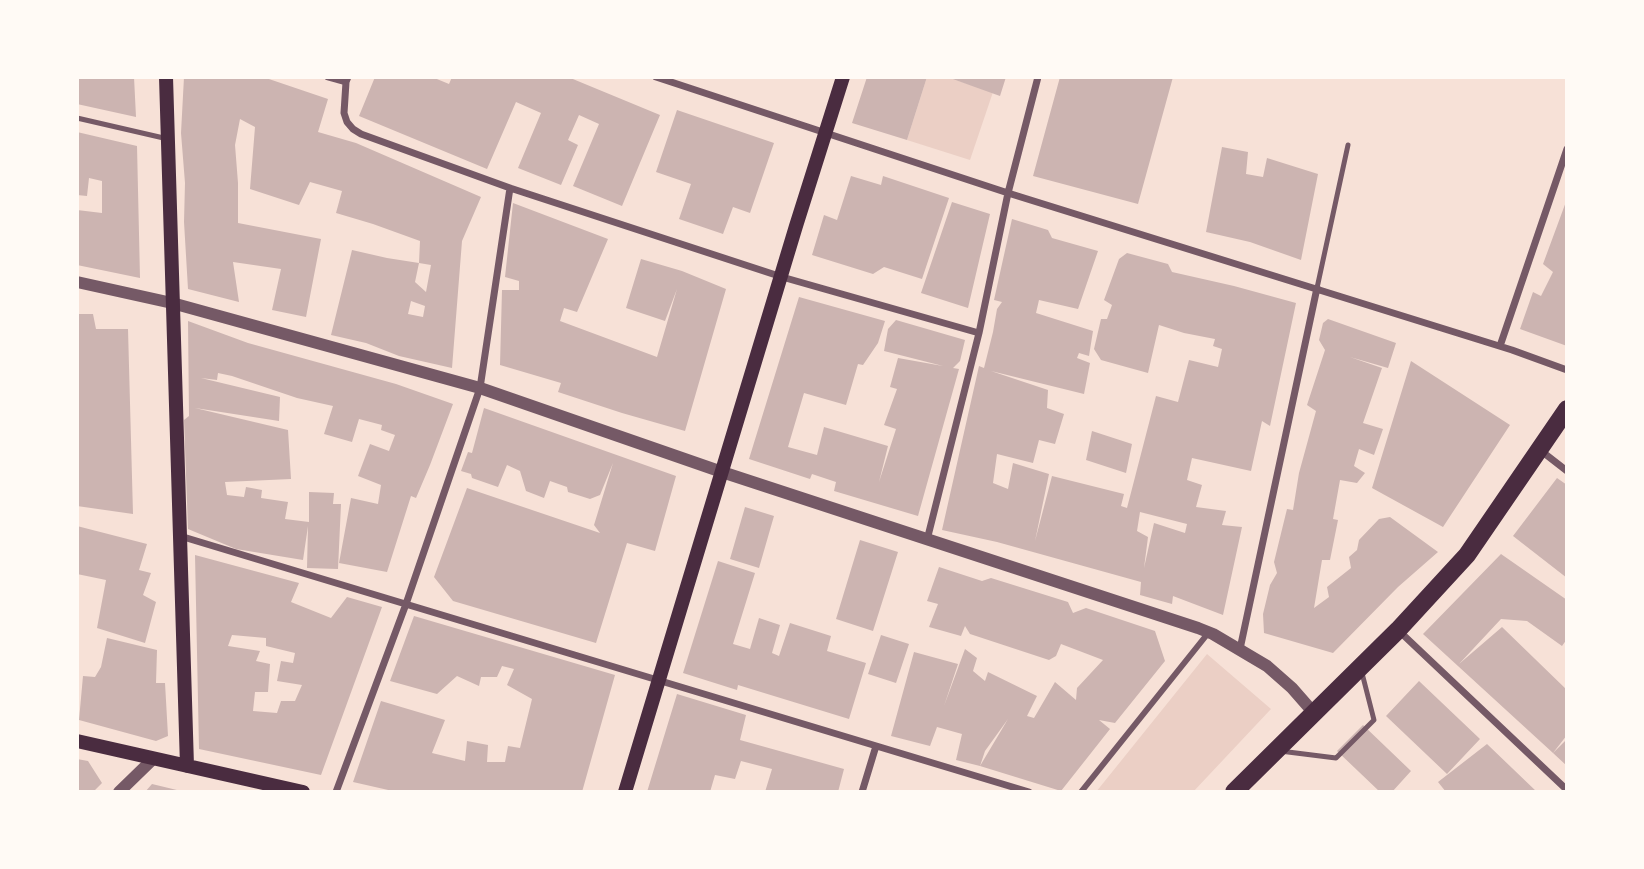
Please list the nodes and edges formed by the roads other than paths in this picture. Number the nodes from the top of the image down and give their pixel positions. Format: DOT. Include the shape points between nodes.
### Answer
graph roads {
  1 [pos="166,77"];
  2 [pos="328,77"];
  3 [pos="656,77"];
  4 [pos="843,77"];
  5 [pos="1038,77"];
  6 [pos="347,80"];
  7 [pos="77,118"];
  8 [pos="826,132"];
  9 [pos="168,139"];
  10 [pos="1348,145"];
  11 [pos="1567,149"];
  12 [pos="509,188"];
  13 [pos="1008,193"];
  14 [pos="782,276"];
  15 [pos="77,282"];
  16 [pos="1317,288"];
  17 [pos="172,303"];
  18 [pos="979,333"];
  19 [pos="1500,346"];
  20 [pos="1567,370"];
  21 [pos="480,388"];
  22 [pos="1567,409"];
  23 [pos="1539,450"];
  24 [pos="1567,471"];
  25 [pos="722,472"];
  26 [pos="180,536"];
  27 [pos="927,540"];
  28 [pos="406,604"];
  29 [pos="1398,630"];
  30 [pos="1209,632"];
  31 [pos="1240,649"];
  32 [pos="1361,666"];
  33 [pos="659,680"];
  34 [pos="1313,712"];
  35 [pos="77,741"];
  36 [pos="876,746"];
  37 [pos="1277,750"];
  38 [pos="154,758"];
  39 [pos="187,766"];
  40 [pos="1567,790"];
  41 [pos="120,792"];
  42 [pos="303,792"];
  43 [pos="336,792"];
  44 [pos="625,792"];
  45 [pos="862,792"];
  46 [pos="1029,792"];
  47 [pos="1081,792"];
  48 [pos="1234,792"];
  1 -- 9 [label="main road"];
  2 -- 6 [label="street"];
  3 -- 8 [label="street"];
  4 -- 8 [label="main road"];
  5 -- 13 [label="street"];
  6 -- 12 [label="street" via="344,113 353,129"];
  7 -- 9 [label="lane"];
  8 -- 13 [label="street"];
  8 -- 14 [label="main road"];
  9 -- 17 [label="main road"];
  10 -- 16 [label="lane"];
  11 -- 19 [label="street"];
  12 -- 14 [label="street"];
  12 -- 21 [label="street"];
  13 -- 16 [label="street"];
  13 -- 18 [label="street"];
  14 -- 18 [label="street"];
  14 -- 25 [label="main road"];
  15 -- 17 [label="street"];
  16 -- 19 [label="street"];
  16 -- 31 [label="street"];
  17 -- 21 [label="street"];
  17 -- 26 [label="main road"];
  18 -- 27 [label="street"];
  19 -- 20 [label="street"];
  21 -- 25 [label="street"];
  21 -- 28 [label="street"];
  22 -- 23 [label="main road"];
  23 -- 24 [label="street"];
  23 -- 29 [label="main road" via="1467,555"];
  25 -- 27 [label="street"];
  25 -- 33 [label="main road"];
  26 -- 28 [label="street"];
  26 -- 39 [label="main road"];
  27 -- 30 [label="street"];
  28 -- 33 [label="street"];
  28 -- 43 [label="street"];
  29 -- 32 [label="main road"];
  29 -- 40 [label="street"];
  30 -- 31 [label="street"];
  30 -- 47 [label="street"];
  31 -- 34 [label="street" via="1280,676"];
  32 -- 34 [label="main road"];
  32 -- 37 [label="lane" via="1374,720 1336,758"];
  33 -- 36 [label="street"];
  33 -- 44 [label="main road"];
  34 -- 37 [label="main road"];
  35 -- 38 [label="main road"];
  36 -- 45 [label="street"];
  36 -- 46 [label="street"];
  37 -- 48 [label="main road"];
  38 -- 39 [label="main road"];
  38 -- 41 [label="street"];
  39 -- 42 [label="main road"];
}
